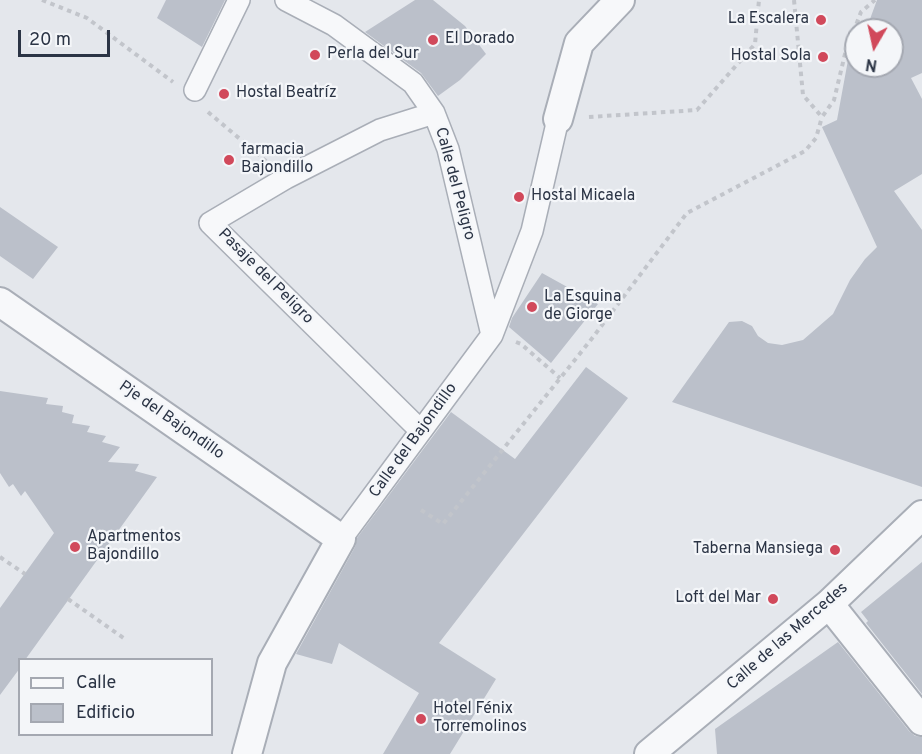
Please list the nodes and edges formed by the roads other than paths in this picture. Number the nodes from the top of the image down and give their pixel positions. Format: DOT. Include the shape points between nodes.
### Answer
graph roads {
  1 [pos="239,0"];
  2 [pos="286,0"];
  3 [pos="620,0"];
  4 [pos="195,90"];
  5 [pos="434,113"];
  6 [pos="558,119"];
  7 [pos="0,302"];
  8 [pos="492,335"];
  9 [pos="422,431"];
  10 [pos="922,515"];
  11 [pos="341,539"];
  12 [pos="829,604"];
  13 [pos="922,721"];
  14 [pos="247,754"];
  15 [pos="650,754"];
  1 -- 4 [label="street"];
  2 -- 5 [label="street, Calle del Peligro" via="334,24 414,83"];
  3 -- 6 [label="street" via="579,43"];
  5 -- 8 [label="street, Calle del Peligro" via="448,148"];
  5 -- 9 [label="street, Pasaje del Peligro" via="380,130 286,178 210,223"];
  6 -- 8 [label="street, Calle del Bajondillo" via="532,231"];
  7 -- 11 [label="street, Pje del Bajondillo"];
  8 -- 9 [label="street, Calle del Bajondillo"];
  9 -- 11 [label="street, Calle del Bajondillo"];
  10 -- 12 [label="street, Calle de las Mercedes"];
  11 -- 14 [label="street, Calle del Bajondillo" via="272,663"];
  12 -- 13 [label="street"];
  12 -- 15 [label="street, Calle de las Mercedes"];
}
